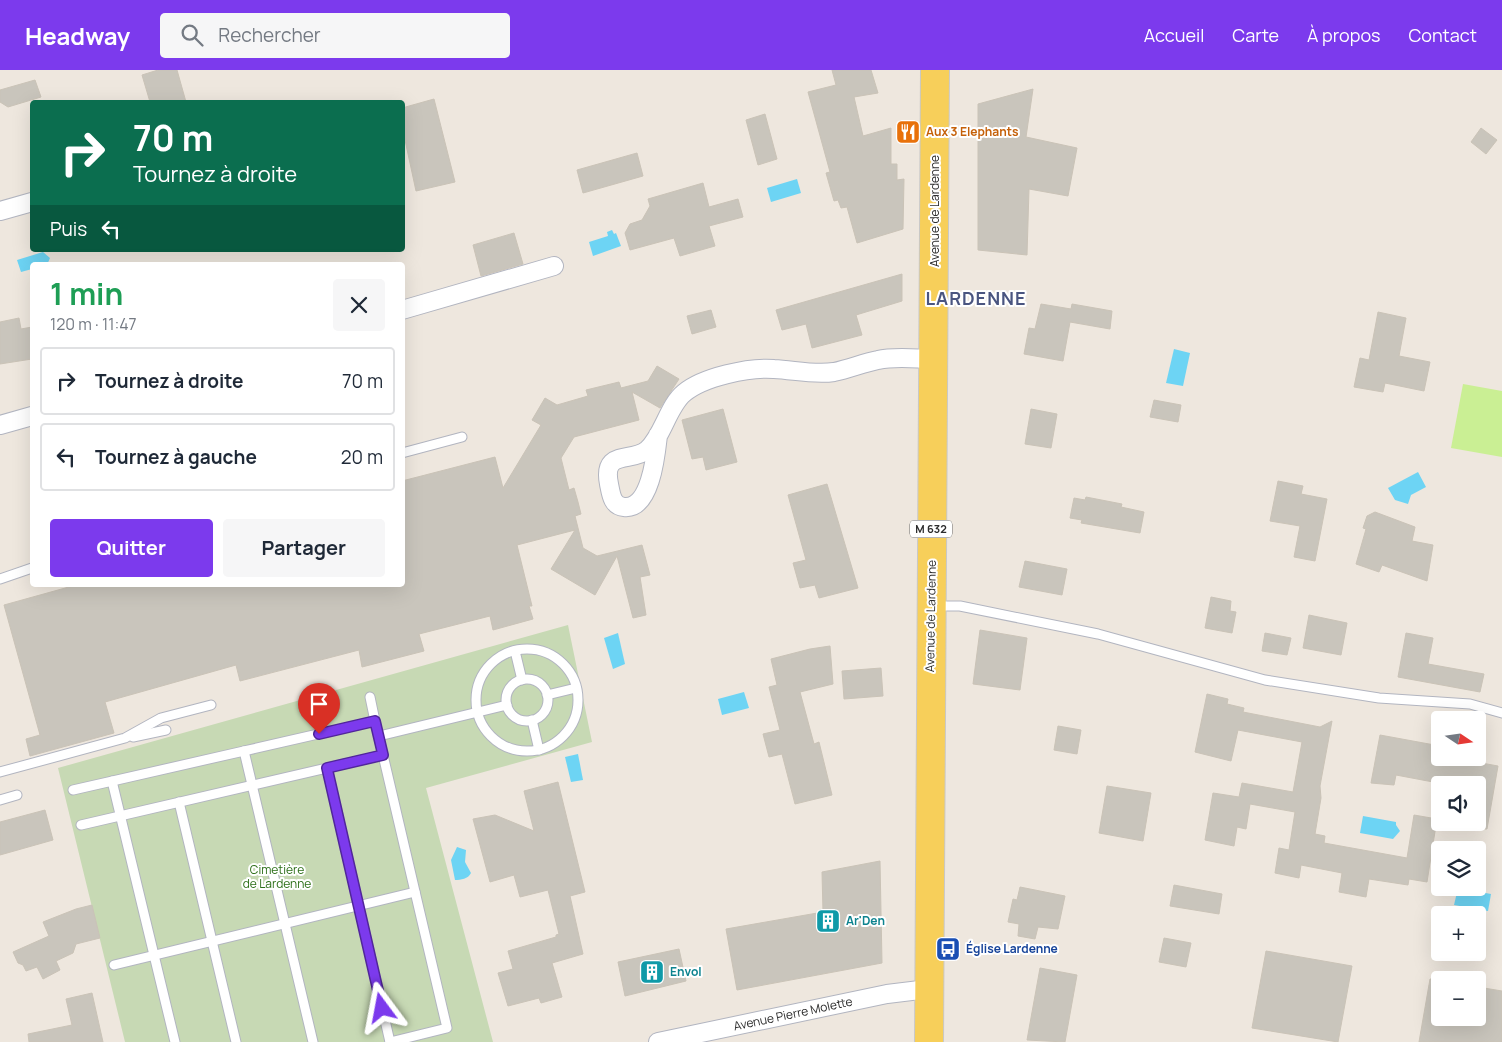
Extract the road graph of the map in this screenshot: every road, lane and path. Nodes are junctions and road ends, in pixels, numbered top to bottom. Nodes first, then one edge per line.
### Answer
1 (935, 70) edge
2 (30, 203) edge
3 (0, 211) edge
4 (554, 266) dead end
5 (405, 309) edge
6 (934, 359) junction
7 (30, 417) edge
8 (0, 425) edge
9 (658, 435) dead end
10 (462, 437) dead end
11 (405, 452) edge
12 (30, 569) edge
13 (0, 579) edge
14 (930, 605) junction
15 (515, 650) junction
16 (522, 680) junction
17 (576, 688) junction
18 (547, 695) junction
19 (370, 697) dead end
20 (211, 705) dead end
21 (507, 705) junction
22 (477, 712) junction
23 (1502, 713) edge
24 (532, 720) junction
25 (375, 721) junction
26 (166, 730) dead end
27 (379, 736) junction
28 (125, 738) junction
29 (539, 750) junction
30 (244, 751) junction
31 (383, 755) junction
32 (327, 768) junction
33 (0, 772) edge
34 (112, 781) junction
35 (252, 786) junction
36 (73, 790) dead end
37 (17, 795) dead end
38 (0, 800) edge
39 (179, 802) junction
40 (121, 816) junction
41 (81, 825) dead end
42 (415, 892) junction
43 (359, 905) junction
44 (285, 923) junction
45 (212, 941) junction
46 (154, 955) junction
47 (114, 964) dead end
48 (928, 989) junction
49 (175, 1042) edge
50 (236, 1042) edge
51 (313, 1042) edge
52 (390, 1042) edge
53 (658, 1042) edge
54 (929, 1042) edge

1 - 6 main road, Avenue de Lardenne / M 632
2 - 3 street
4 - 5 street
6 - 9 street
6 - 14 main road, Avenue de Lardenne / M 632
7 - 8 street
10 - 11 lane
12 - 13 lane
14 - 23 lane
14 - 48 main road, Avenue de Lardenne / M 632
15 - 16 lane
15 - 17 lane
15 - 22 lane
16 - 18 lane
16 - 21 lane
17 - 18 lane
17 - 29 lane
18 - 24 lane
19 - 25 lane
20 - 28 lane
21 - 22 lane
21 - 24 lane
22 - 27 lane
22 - 29 lane
24 - 29 lane
25 - 27 lane
25 - 30 lane
26 - 28 lane
27 - 31 lane
28 - 33 lane
30 - 34 lane
30 - 35 lane
31 - 32 lane
31 - 42 lane
32 - 35 lane
32 - 43 lane
34 - 36 lane
34 - 40 lane
35 - 39 lane
35 - 44 lane
37 - 38 lane
39 - 40 lane
39 - 45 lane
40 - 41 lane
40 - 46 lane
42 - 43 lane
42 - 52 lane
43 - 44 lane
43 - 52 lane
44 - 45 lane
44 - 51 lane
45 - 46 lane
45 - 50 lane
46 - 47 lane
46 - 49 lane
48 - 53 street, Avenue Pierre Molette
48 - 54 main road, Avenue de Lardenne / M 632

